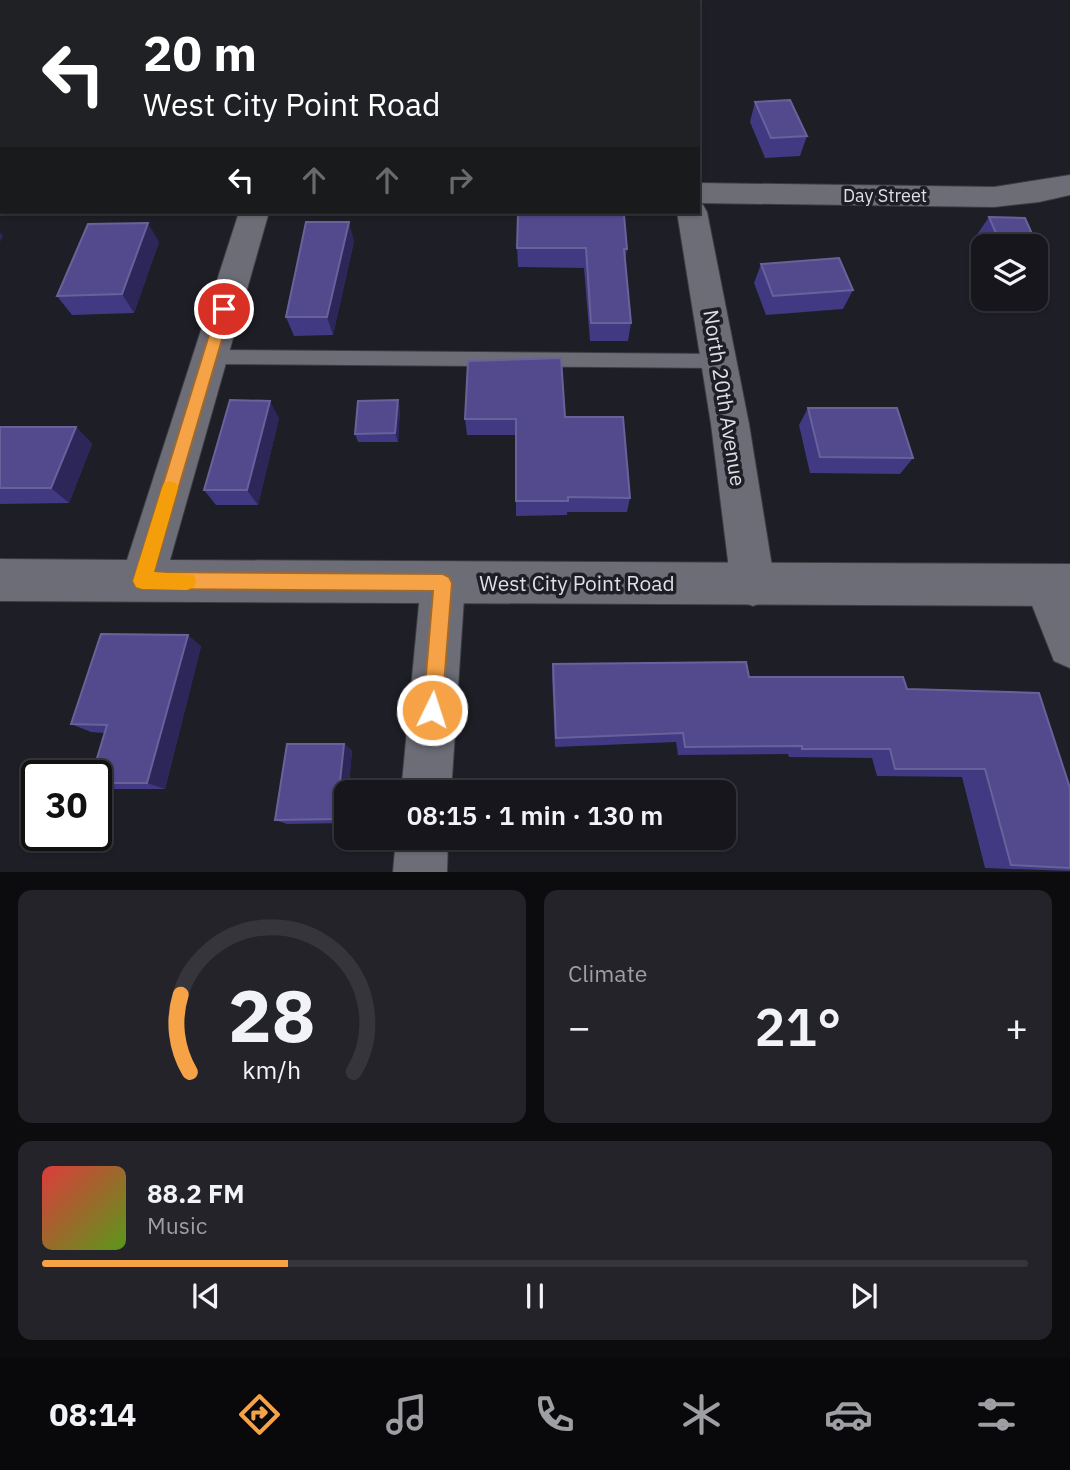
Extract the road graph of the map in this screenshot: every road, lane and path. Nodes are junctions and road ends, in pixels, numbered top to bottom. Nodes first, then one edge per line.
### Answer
1 (1070, 185) edge
2 (700, 192) edge
3 (253, 214) edge
4 (692, 214) edge
5 (209, 357) junction
6 (718, 361) junction
7 (0, 580) edge
8 (142, 581) junction
9 (443, 583) junction
10 (752, 585) junction
11 (1058, 585) edge
12 (1070, 645) edge
13 (427, 780) edge
14 (421, 850) edge
15 (420, 872) edge

1 - 2 street, Day Street
3 - 5 street
4 - 6 street, North 20th Avenue
5 - 6 lane
5 - 8 street
6 - 10 street, North 20th Avenue
7 - 8 street, West City Point Road
8 - 9 street, West City Point Road
9 - 10 street, West City Point Road
9 - 13 street
10 - 11 street, West City Point Road
11 - 12 street
14 - 15 street

